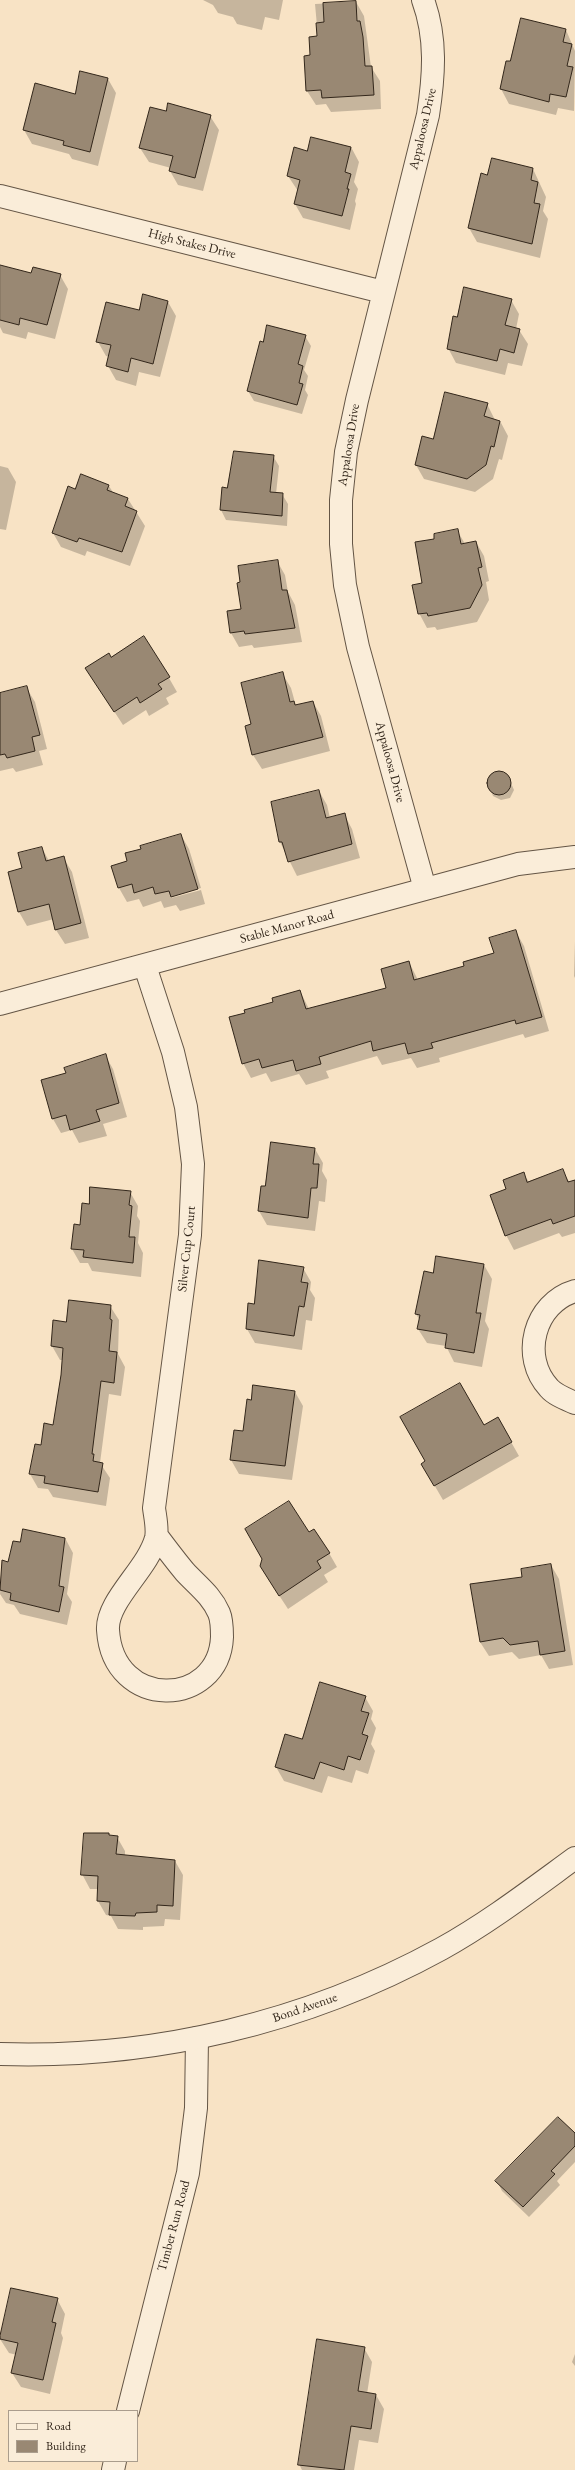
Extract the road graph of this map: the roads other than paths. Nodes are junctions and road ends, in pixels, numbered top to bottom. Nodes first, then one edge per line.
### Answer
1 (423, 0) edge
2 (0, 196) edge
3 (383, 292) junction
4 (575, 857) edge
5 (425, 889) junction
6 (145, 966) junction
7 (0, 1004) edge
8 (575, 1292) edge
9 (575, 1403) edge
10 (157, 1536) junction
11 (575, 1858) edge
12 (197, 2038) junction
13 (0, 2054) edge
14 (128, 2410) edge

1 - 3 street, Appaloosa Drive
2 - 3 street, High Stakes Drive
3 - 5 street, Appaloosa Drive
4 - 5 street, Stable Manor Road
5 - 6 street, Stable Manor Road
6 - 7 street, Stable Manor Road
6 - 10 street, Silver Cup Court
8 - 9 street
10 - 10 street, Silver Cup Court
11 - 12 street, Bond Avenue
12 - 13 street, Bond Avenue
12 - 14 street, Timber Run Road

